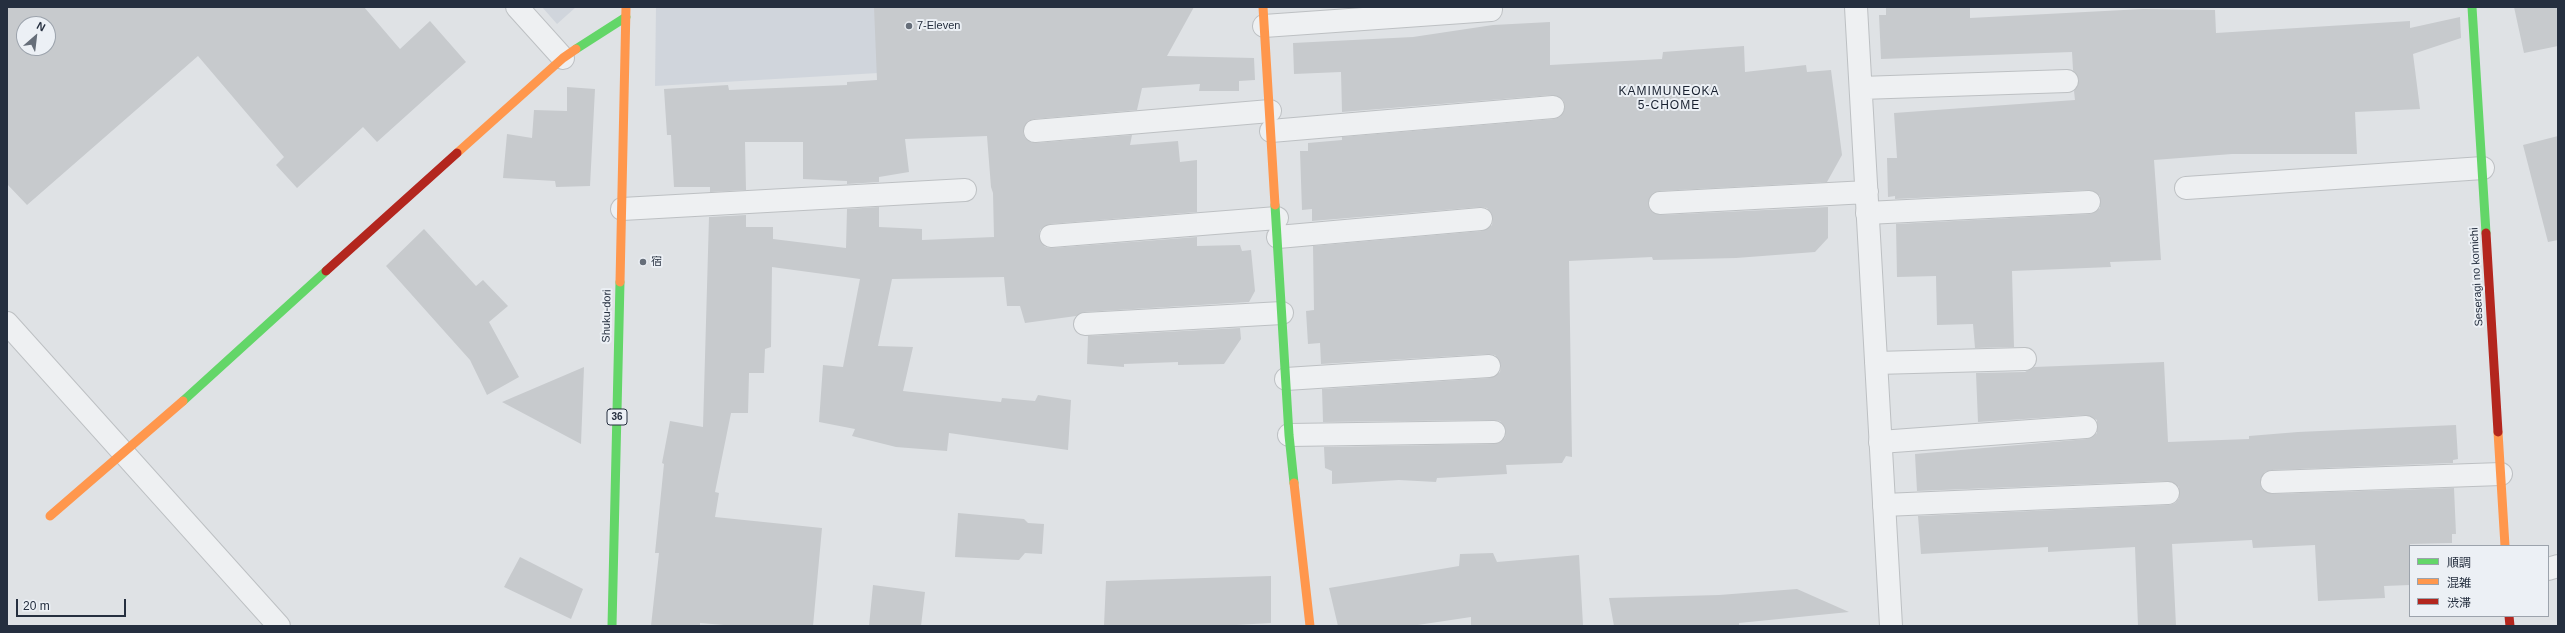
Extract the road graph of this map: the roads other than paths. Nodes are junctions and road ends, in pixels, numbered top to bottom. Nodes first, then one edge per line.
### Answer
1 (517, 7) edge
2 (2472, 7) edge
3 (1856, 9) edge
4 (1491, 10) dead end
5 (626, 12) edge
6 (1264, 17) edge
7 (563, 58) junction
8 (2067, 81) dead end
9 (1861, 88) junction
10 (1553, 107) dead end
11 (1271, 121) junction
12 (1035, 132) dead end
13 (2483, 168) junction
14 (2186, 188) dead end
15 (965, 190) dead end
16 (1867, 202) junction
17 (2089, 202) dead end
18 (1660, 203) dead end
19 (622, 209) junction
20 (1481, 220) dead end
21 (1277, 228) junction
22 (1051, 236) dead end
23 (1282, 313) junction
24 (7, 323) edge
25 (1085, 324) dead end
26 (2025, 358) dead end
27 (1876, 363) junction
28 (1488, 366) dead end
29 (1286, 379) junction
30 (2086, 427) dead end
31 (1494, 432) dead end
32 (1289, 435) junction
33 (1880, 442) junction
34 (122, 452) junction
35 (2501, 474) junction
36 (2272, 482) dead end
37 (2168, 493) dead end
38 (1884, 505) junction
39 (50, 516) dead end
40 (2505, 545) edge
41 (278, 626) edge
42 (612, 626) edge
43 (1310, 626) edge
44 (1890, 626) edge

1 - 7 street
2 - 13 street, Seseragi no komichi
3 - 9 street
4 - 6 street
5 - 7 street
5 - 19 street, Shuku-dori / 36
6 - 11 street
7 - 34 street
8 - 9 street
9 - 16 street
10 - 11 street
11 - 12 street
11 - 21 street
13 - 14 street
13 - 35 street, Seseragi no komichi
15 - 19 street
16 - 17 street
16 - 18 street
16 - 27 street
19 - 42 street, Shuku-dori / 36
20 - 21 street
21 - 22 street
21 - 23 street
23 - 25 street
23 - 29 street
24 - 34 street
26 - 27 street
27 - 33 street
28 - 29 street
29 - 32 street
30 - 33 street
31 - 32 street
32 - 43 street
33 - 38 street
34 - 39 street
34 - 41 street
35 - 36 street
35 - 40 street, Seseragi no komichi
37 - 38 street
38 - 44 street

